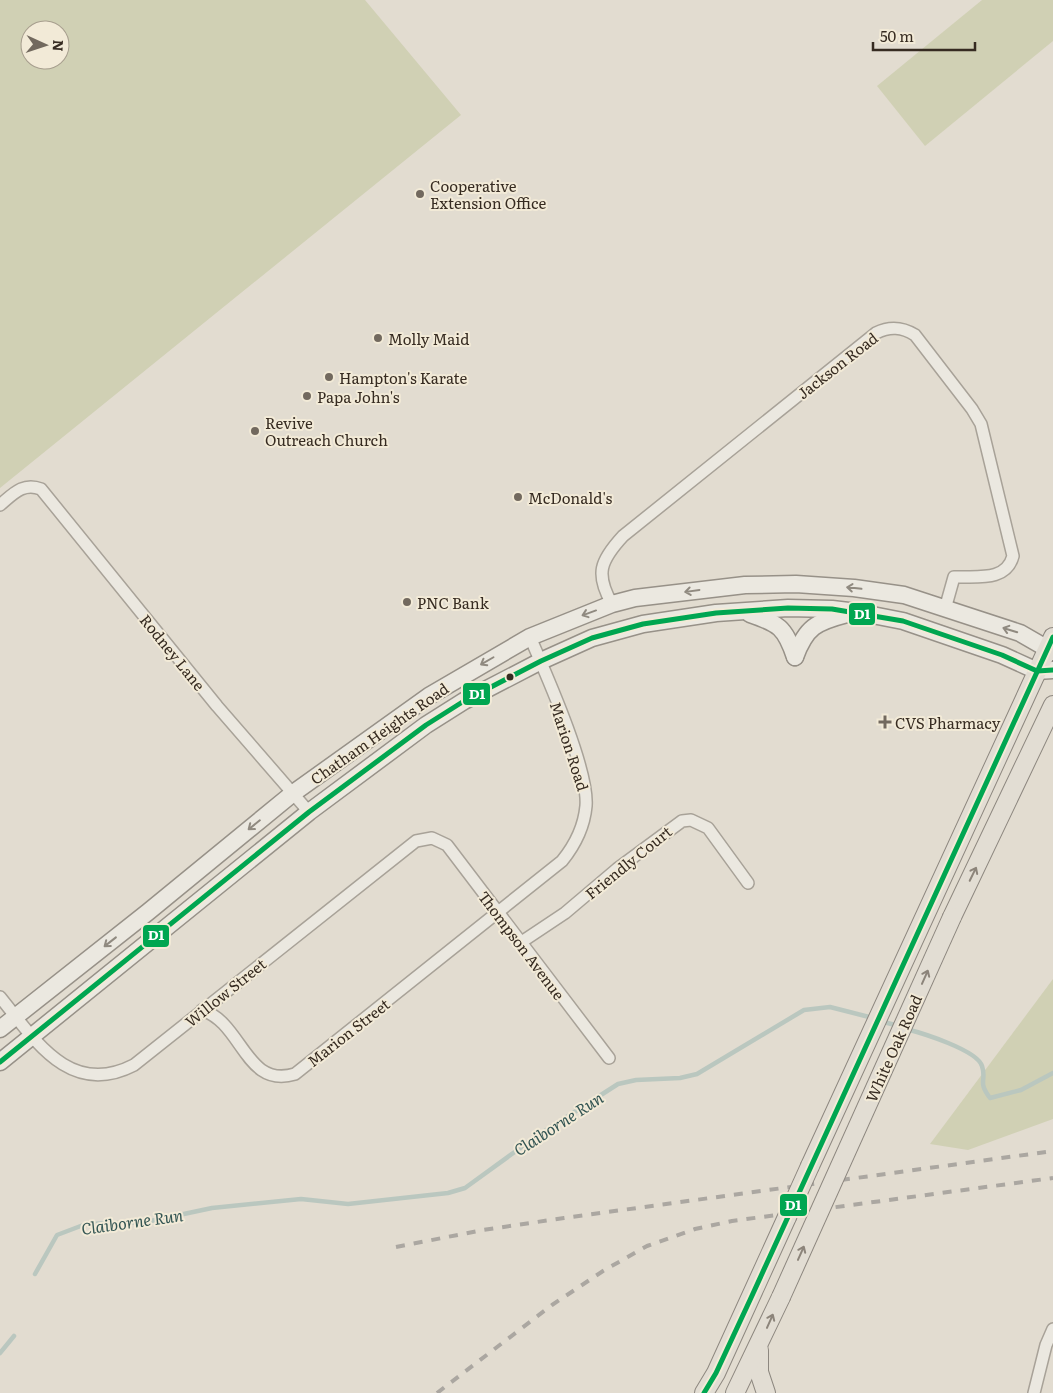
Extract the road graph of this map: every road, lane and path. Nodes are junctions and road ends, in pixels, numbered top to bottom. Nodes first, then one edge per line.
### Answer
1 (0, 505) edge
2 (612, 604) junction
3 (944, 609) junction
4 (740, 611) junction
5 (857, 612) junction
6 (530, 637) junction
7 (1051, 646) edge
8 (540, 661) junction
9 (1045, 671) edge
10 (1053, 705) edge
11 (292, 794) junction
12 (309, 812) junction
13 (432, 838) joint
14 (748, 883) dead end
15 (497, 913) junction
16 (520, 943) junction
17 (0, 997) edge
18 (202, 1010) junction
19 (16, 1016) junction
20 (0, 1029) edge
21 (33, 1036) junction
22 (608, 1058) dead end
23 (0, 1062) edge
24 (1053, 1329) edge
25 (760, 1345) junction
26 (704, 1393) edge
27 (736, 1393) edge
28 (766, 1393) edge
29 (1034, 1393) edge

1 - 11 street, Rodney Lane
3 -> 2 main road, Chatham Heights Road
2 - 3 street, Jackson Road
2 -> 6 main road, Chatham Heights Road
7 -> 3 main road, Chatham Heights Road
4 - 5 main road, Chatham Heights Road
4 - 5 main road
4 - 8 main road, Chatham Heights Road
5 - 9 main road, Chatham Heights Road
6 - 8 street, Marion Road
6 -> 11 main road, Chatham Heights Road
7 - 9 main road, White Oak Road
8 - 12 main road, Chatham Heights Road
8 - 15 street, Marion Road
9 - 26 main road, White Oak Road, bridge
25 -> 10 main road, White Oak Road, bridge
11 - 12 street, Rodney Lane
11 -> 19 main road, Chatham Heights Road
12 - 21 main road, Chatham Heights Road
13 - 15 street, Thompson Avenue
13 - 18 street, Willow Street
14 - 16 street, Friendly Court
15 - 16 street, Thompson Avenue
15 - 18 street, Marion Street
16 - 22 street, Thompson Avenue
17 - 19 street, Willow Street
18 - 21 street, Willow Street
19 - 20 main road, Chatham Heights Road
19 - 21 street, Willow Street
21 - 23 main road, Chatham Heights Road
24 - 29 street
25 - 27 main road, White Oak Road
25 - 28 main road

